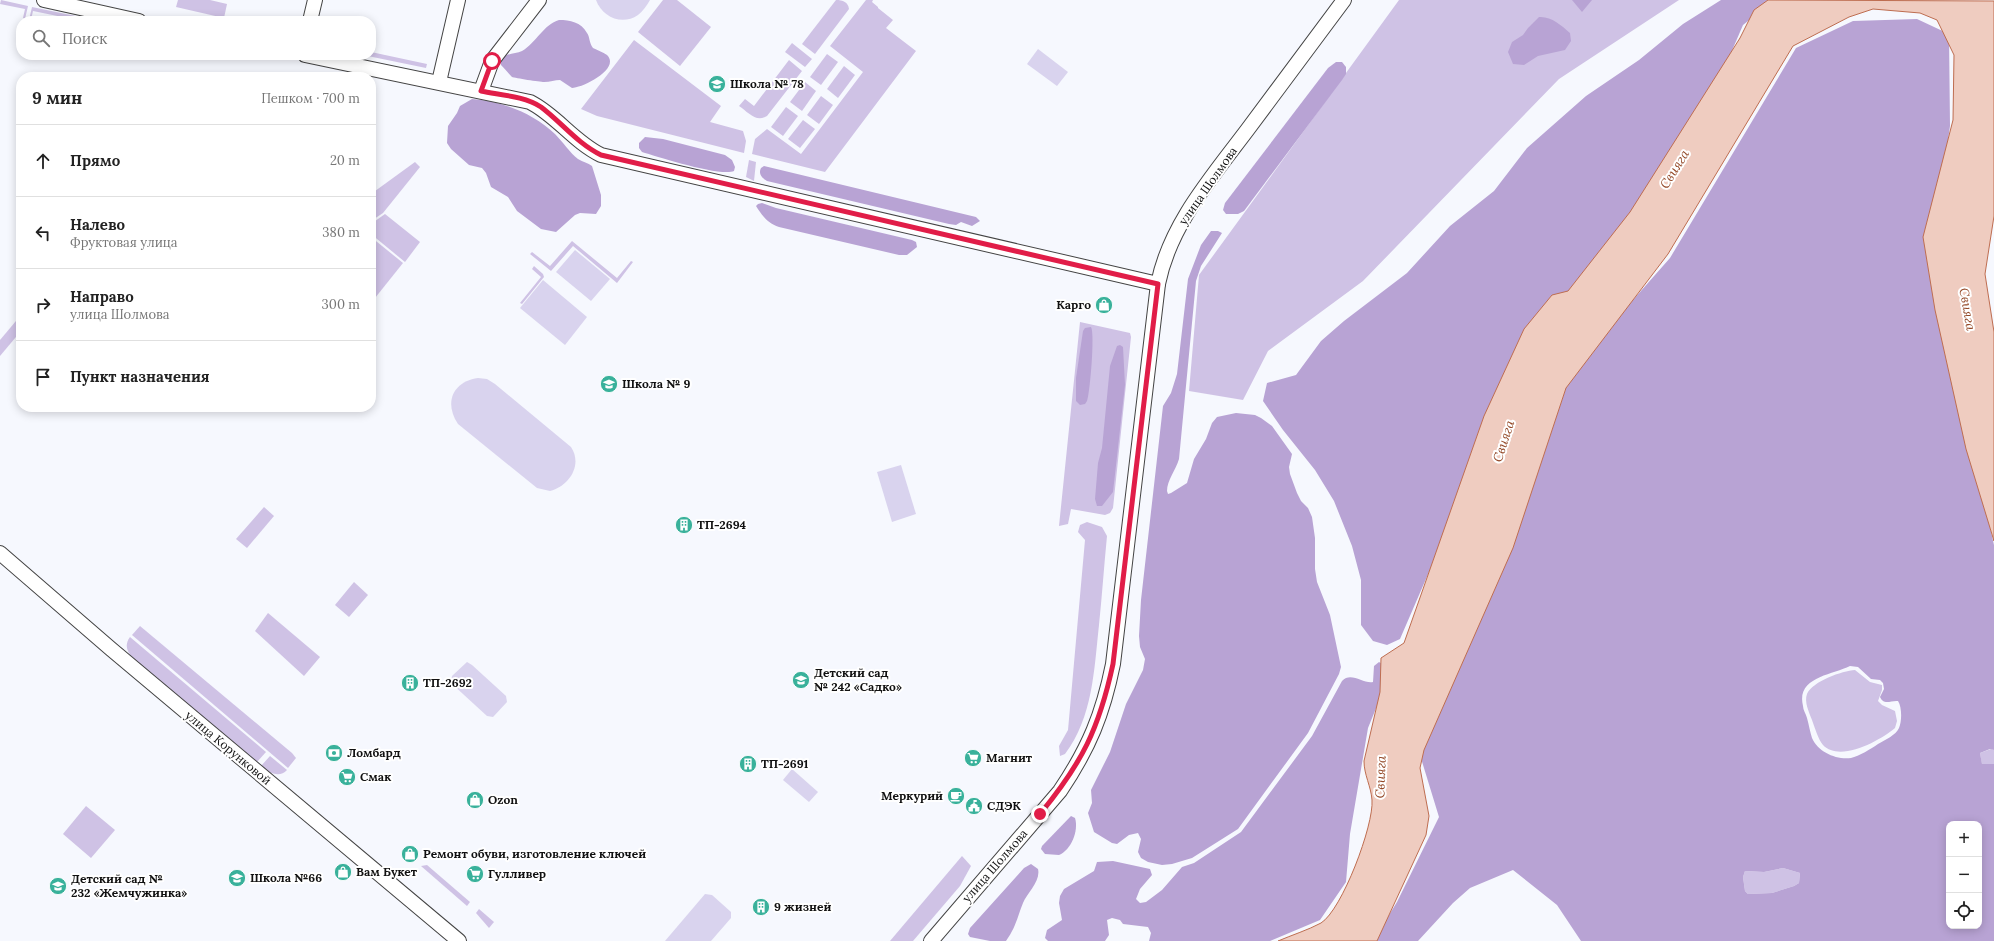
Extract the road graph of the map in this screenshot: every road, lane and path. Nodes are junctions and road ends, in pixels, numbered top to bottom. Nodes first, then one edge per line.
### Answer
1 (46, 0) edge
2 (315, 0) edge
3 (458, 0) edge
4 (539, 0) edge
5 (1344, 0) edge
6 (116, 16) edge
7 (311, 16) edge
8 (330, 60) edge
9 (439, 82) junction
10 (481, 91) junction
11 (1158, 284) junction
12 (0, 553) edge
13 (459, 941) edge
14 (931, 941) edge

1 - 6 street
2 - 7 street
3 - 9 street
4 - 10 street
5 - 11 street, улица Шолмова
8 - 9 street
9 - 10 street
10 - 11 street
11 - 14 street, улица Шолмова
12 - 13 street, улица Корунковой

